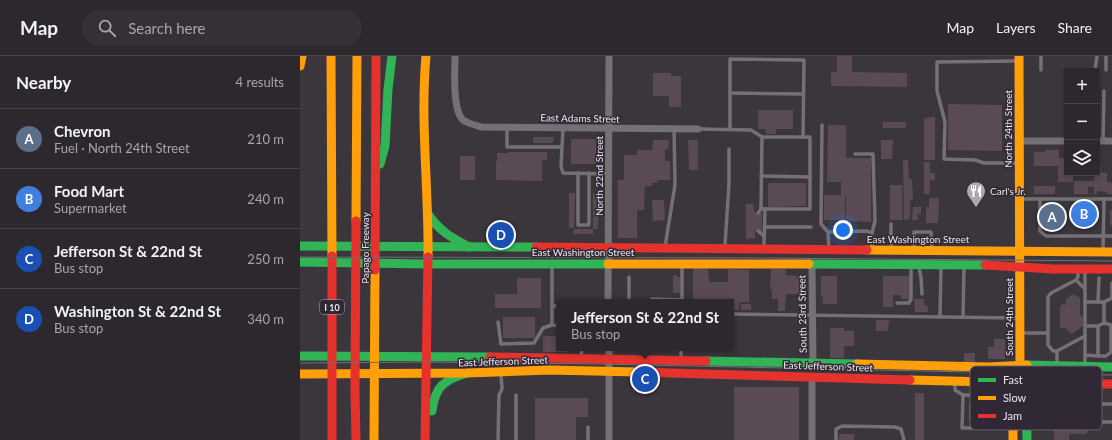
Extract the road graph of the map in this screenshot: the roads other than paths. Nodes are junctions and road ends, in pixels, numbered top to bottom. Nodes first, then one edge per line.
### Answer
1 (302, 56) edge
2 (331, 56) edge
3 (349, 56) edge
4 (356, 56) edge
5 (376, 56) edge
6 (392, 56) edge
7 (426, 56) edge
8 (455, 56) edge
9 (609, 56) edge
10 (807, 56) edge
11 (1041, 56) edge
12 (1093, 56) edge
13 (1097, 56) edge
14 (1106, 56) edge
15 (775, 58) edge
16 (1019, 59) edge
17 (804, 60) junction
18 (1096, 61) junction
19 (300, 66) edge
20 (1095, 68) edge
21 (1041, 70) dead end
22 (1106, 70) dead end
23 (1104, 91) dead end
24 (730, 93) junction
25 (804, 94) junction
26 (822, 125) dead end
27 (506, 127) junction
28 (563, 128) junction
29 (609, 128) junction
30 (674, 129) junction
31 (698, 129) joint
32 (730, 129) junction
33 (762, 137) junction
34 (803, 137) junction
35 (1019, 141) junction
36 (1064, 141) edge
37 (1100, 141) edge
38 (1112, 141) edge
39 (562, 147) junction
40 (729, 149) dead end
41 (854, 154) dead end
42 (1019, 163) junction
43 (578, 173) junction
44 (589, 174) junction
45 (609, 174) junction
46 (761, 176) junction
47 (810, 177) junction
48 (376, 178) junction
49 (1020, 199) junction
50 (1040, 199) junction
51 (1104, 199) junction
52 (1112, 199) edge
53 (763, 209) junction
54 (1040, 211) junction
55 (1046, 211) dead end
56 (1058, 211) dead end
57 (1063, 211) dead end
58 (758, 213) dead end
59 (428, 214) junction
60 (1040, 223) junction
61 (891, 224) dead end
62 (1046, 224) dead end
63 (1058, 224) dead end
64 (1063, 224) dead end
65 (765, 227) junction
66 (811, 227) dead end
67 (353, 228) junction
68 (758, 231) dead end
69 (828, 232) junction
70 (872, 233) junction
71 (764, 236) junction
72 (1103, 236) junction
73 (1112, 236) edge
74 (300, 246) edge
75 (428, 247) junction
76 (469, 247) junction
77 (609, 247) junction
78 (665, 248) junction
79 (724, 249) junction
80 (764, 249) junction
81 (829, 249) junction
82 (872, 250) junction
83 (891, 250) junction
84 (914, 250) junction
85 (932, 250) junction
86 (1020, 251) junction
87 (1108, 252) edge
88 (300, 262) edge
89 (552, 263) junction
90 (608, 263) junction
91 (428, 264) junction
92 (682, 264) junction
93 (794, 264) junction
94 (812, 265) junction
95 (915, 265) junction
96 (941, 265) junction
97 (964, 265) junction
98 (1020, 267) junction
99 (1082, 269) junction
100 (1112, 269) edge
101 (629, 277) dead end
102 (1098, 278) dead end
103 (1076, 280) junction
104 (1112, 283) edge
105 (1085, 289) junction
106 (922, 294) dead end
107 (608, 299) edge
108 (629, 299) edge
109 (682, 299) edge
110 (1085, 302) junction
111 (1098, 302) junction
112 (1104, 302) junction
113 (897, 303) dead end
114 (552, 306) junction
115 (556, 306) edge
116 (734, 314) edge
117 (813, 315) junction
118 (940, 317) junction
119 (963, 317) junction
120 (1020, 318) junction
121 (498, 322) dead end
122 (1104, 323) junction
123 (552, 324) junction
124 (556, 325) edge
125 (1085, 326) junction
126 (1098, 326) junction
127 (1020, 333) junction
128 (1047, 333) junction
129 (1085, 336) junction
130 (582, 351) edge
131 (609, 351) edge
132 (681, 351) edge
133 (1057, 351) junction
134 (1085, 355) junction
135 (300, 356) edge
136 (426, 356) junction
137 (1098, 356) junction
138 (581, 358) junction
139 (609, 359) junction
140 (681, 360) junction
141 (813, 363) junction
142 (845, 364) junction
143 (1020, 366) joint
144 (1057, 366) junction
145 (1085, 366) joint
146 (970, 367) edge
147 (1102, 367) edge
148 (1112, 367) edge
149 (501, 372) junction
150 (609, 372) junction
151 (426, 373) junction
152 (467, 373) junction
153 (300, 374) edge
154 (812, 377) junction
155 (923, 381) junction
156 (955, 382) junction
157 (970, 382) edge
158 (352, 390) junction
159 (962, 394) junction
160 (516, 395) dead end
161 (970, 395) edge
162 (588, 427) dead end
163 (970, 428) edge
164 (425, 436) edge
165 (332, 440) edge
166 (349, 440) edge
167 (356, 440) edge
168 (374, 440) edge
169 (498, 440) edge
170 (516, 440) edge
171 (588, 440) edge
172 (609, 440) edge
173 (812, 440) edge
174 (836, 440) edge
175 (904, 440) edge

1 - 19 main road
2 - 165 main road, I 10
3 - 67 main road
4 - 67 main road
5 - 48 main road, Papago Freeway
6 - 48 main road
7 - 59 main road
8 - 27 street, East Adams Street
9 - 29 street, North 22nd Street
10 - 17 lane
11 - 21 lane
12 - 18 lane
13 - 18 lane
14 - 22 lane
15 - 17 lane
15 - 24 lane
16 - 35 main road, North 24th Street
16 - 42 lane
17 - 25 lane
18 - 20 lane
23 - 37 lane
24 - 25 lane
24 - 32 lane
25 - 34 lane
26 - 69 lane
27 - 28 street, East Adams Street
27 - 39 lane
28 - 29 street, East Adams Street
28 - 39 lane
29 - 30 street, East Adams Street
29 - 45 street, North 22nd Street
30 - 31 street, East Adams Street
30 - 78 lane
31 - 32 lane
32 - 33 lane
33 - 34 lane
33 - 46 lane
34 - 47 lane
35 - 36 street
35 - 42 main road, North 24th Street
37 - 38 street
39 - 43 lane
40 - 79 lane
41 - 70 lane
42 - 49 main road, North 24th Street
43 - 44 lane
43 - 44 lane
44 - 45 lane
45 - 77 street, North 22nd Street
46 - 47 lane
46 - 53 lane
47 - 53 lane
48 - 168 main road, Papago Freeway
49 - 50 lane
49 - 86 main road, North 24th Street
50 - 51 lane
50 - 54 lane
51 - 52 lane
51 - 72 lane
53 - 58 lane
53 - 65 lane
54 - 55 lane
54 - 60 lane
56 - 57 lane
59 - 75 main road
59 - 76 main road
60 - 62 lane
60 - 72 lane
61 - 83 lane
63 - 64 lane
65 - 66 lane
65 - 71 lane
67 - 158 main road
68 - 71 lane
69 - 70 lane
69 - 81 lane
70 - 82 lane
71 - 80 lane
72 - 73 lane
72 - 87 lane
74 - 75 main road, East Washington Street
75 - 76 main road, East Washington Street
75 - 91 main road
76 - 77 main road, East Washington Street
77 - 78 main road, East Washington Street
77 - 90 street, North 22nd Street
78 - 79 main road, East Washington Street
79 - 80 main road, East Washington Street
79 - 93 main road, East Washington Street
80 - 81 main road, East Washington Street
81 - 82 main road, East Washington Street
82 - 83 main road, East Washington Street
83 - 84 main road, East Washington Street
84 - 85 main road, East Washington Street
84 - 85 lane
85 - 86 main road, East Washington Street
86 - 87 main road, East Washington Street
86 - 98 main road, South 24th Street
88 - 91 main road, East Washington Street
89 - 90 main road, East Washington Street
89 - 91 main road, East Washington Street
89 - 114 lane
90 - 92 main road, East Washington Street
90 - 107 street, North 22nd Street
91 - 136 main road
92 - 93 main road, East Washington Street
92 - 109 lane
93 - 94 main road, East Washington Street
94 - 95 main road, East Washington Street
94 - 117 street, South 23rd Street
95 - 96 main road, East Washington Street
95 - 106 lane
95 - 113 lane
96 - 97 main road, East Washington Street
96 - 118 lane
97 - 98 main road, East Washington Street
97 - 119 lane
98 - 99 main road, East Washington Street
98 - 120 main road, South 24th Street
99 - 100 main road, East Washington Street
99 - 103 lane
99 - 105 lane
101 - 108 lane
102 - 111 lane
103 - 105 lane
103 - 128 lane
104 - 112 lane
105 - 110 lane
110 - 111 lane
110 - 125 lane
111 - 112 lane
112 - 122 lane
114 - 115 lane
114 - 123 lane
116 - 117 lane
117 - 118 lane
117 - 141 street, South 23rd Street
118 - 119 lane
119 - 120 lane
120 - 127 main road, South 24th Street
121 - 123 lane
122 - 126 lane
122 - 137 lane
123 - 124 lane
125 - 126 lane
125 - 129 lane
126 - 137 lane
127 - 128 lane
127 - 143 main road, South 24th Street
128 - 133 lane
129 - 133 lane
129 - 134 lane
130 - 138 lane
131 - 139 street
132 - 140 lane
133 - 144 lane
134 - 137 lane
134 - 145 lane
135 - 136 main road, East Jefferson Street
136 - 138 main road, East Jefferson Street
136 - 151 main road
138 - 139 main road, East Jefferson Street
139 - 140 main road, East Jefferson Street
139 - 150 street
140 - 141 main road, East Jefferson Street
141 - 142 main road, East Jefferson Street
142 - 146 main road, East Jefferson Street
142 - 155 main road, East Jefferson Street
143 - 144 main road, East Jefferson Street
144 - 145 main road, East Jefferson Street
147 - 148 main road, East Jefferson Street
149 - 150 main road, East Jefferson Street
149 - 152 main road, East Jefferson Street
149 - 169 lane
150 - 154 main road, East Jefferson Street
150 - 172 street
151 - 152 main road, East Jefferson Street
151 - 153 main road, East Jefferson Street
151 - 164 main road
152 - 164 main road
154 - 155 main road, East Jefferson Street
154 - 173 street
155 - 156 main road, East Jefferson Street
156 - 157 main road, East Jefferson Street
156 - 159 lane
158 - 166 main road
158 - 167 main road
159 - 161 lane
159 - 163 lane
160 - 170 lane
162 - 171 lane
174 - 175 lane

